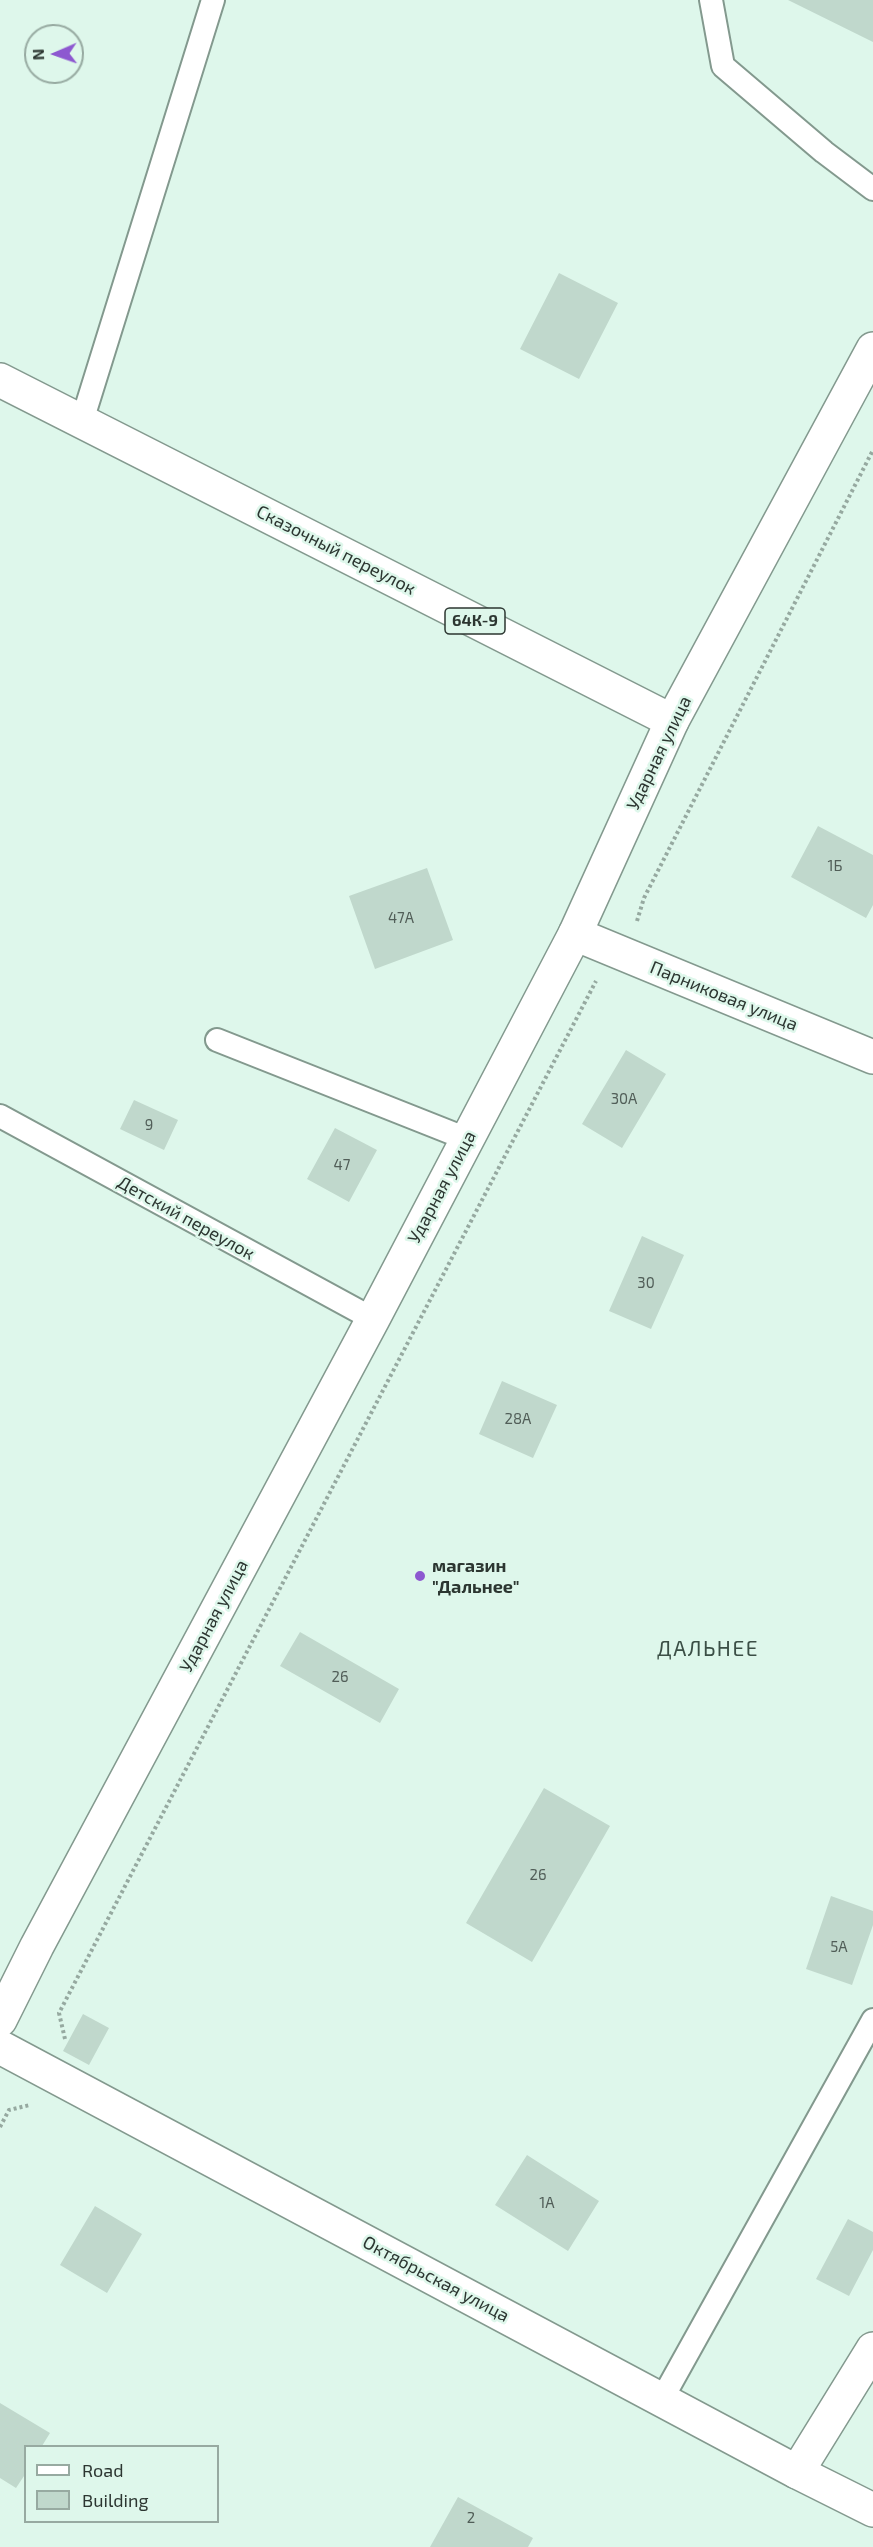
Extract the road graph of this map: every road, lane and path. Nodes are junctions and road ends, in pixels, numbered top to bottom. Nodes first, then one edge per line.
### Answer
1 (213, 0) edge
2 (711, 0) edge
3 (873, 189) edge
4 (870, 362) edge
5 (0, 380) edge
6 (82, 421) junction
7 (873, 450) edge
8 (672, 722) junction
9 (575, 934) junction
10 (626, 955) junction
11 (217, 1040) dead end
12 (873, 1057) edge
13 (0, 1116) edge
14 (467, 1139) junction
15 (373, 1319) junction
16 (0, 2020) edge
17 (873, 2020) edge
18 (0, 2047) edge
19 (58, 2077) junction
20 (0, 2127) edge
21 (873, 2349) edge
22 (662, 2400) junction
23 (797, 2472) junction
24 (873, 2510) edge

1 - 6 lane
2 - 3 lane
4 - 8 street, Ударная улица
5 - 6 street, Сказочный переулок / 64К-9
6 - 8 street, Сказочный переулок / 64К-9
7 - 10 path
8 - 9 street, Ударная улица
9 - 10 street, Парниковая улица
9 - 14 street, Ударная улица
10 - 12 street, Парниковая улица
10 - 19 path
11 - 14 lane
13 - 15 lane, Детский переулок
14 - 15 street, Ударная улица
15 - 16 street, Ударная улица
17 - 22 lane
18 - 19 street, Октябрьская улица
19 - 20 path
19 - 22 street, Октябрьская улица
21 - 23 street
22 - 23 street, Октябрьская улица
23 - 24 street, Октябрьская улица

